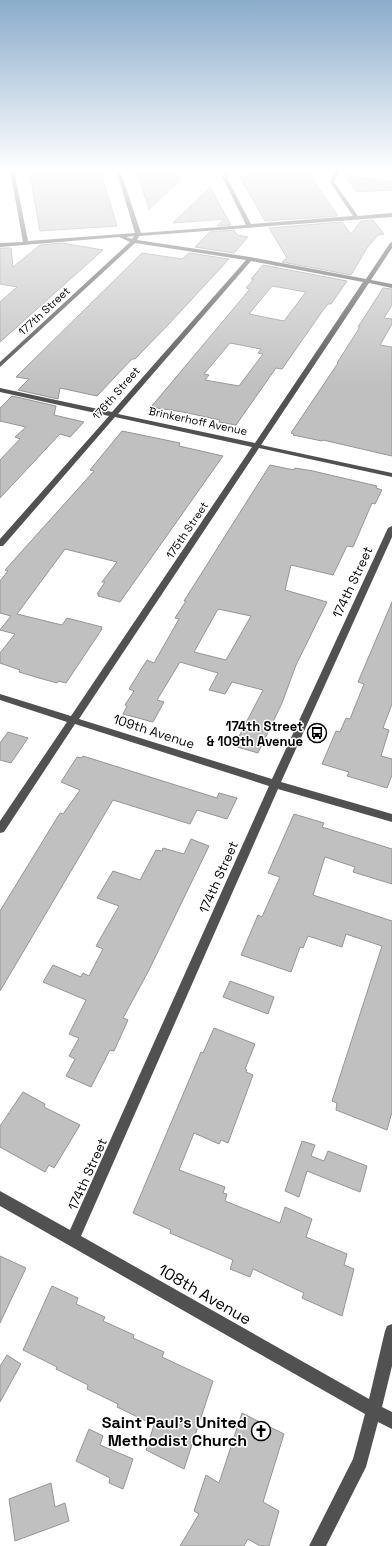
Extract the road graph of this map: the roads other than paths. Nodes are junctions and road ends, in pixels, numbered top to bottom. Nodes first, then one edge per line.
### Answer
1 (37, 242) edge
2 (133, 242) edge
3 (141, 242) edge
4 (26, 243) joint
5 (392, 244) edge
6 (0, 245) edge
7 (250, 259) junction
8 (366, 281) junction
9 (392, 286) edge
10 (0, 365) edge
11 (0, 390) edge
12 (113, 414) junction
13 (257, 445) junction
14 (392, 475) edge
15 (392, 528) edge
16 (0, 544) edge
17 (0, 697) edge
18 (73, 719) junction
19 (275, 784) junction
20 (392, 818) edge
21 (0, 829) edge
22 (0, 1198) edge
23 (73, 1239) junction
24 (392, 1331) edge
25 (374, 1411) junction
26 (392, 1421) edge
27 (318, 1546) edge

1 - 4 street
2 - 10 street, 177th Street
3 - 7 street
4 - 6 street
5 - 8 street, 175th Street
7 - 8 street
7 - 12 street, 176th Street
8 - 9 street
8 - 13 street, 175th Street
11 - 12 street, Brinkerhoff Avenue
12 - 13 street, Brinkerhoff Avenue
12 - 16 street, 176th Street
13 - 14 street, Brinkerhoff Avenue
13 - 18 street, 175th Street
15 - 19 street, 174th Street
17 - 18 street, 109th Avenue
18 - 19 street, 109th Avenue
18 - 21 street, 175th Street
19 - 20 street, 109th Avenue
19 - 23 street, 174th Street
22 - 23 street, 108th Avenue
23 - 25 street, 108th Avenue
24 - 25 street
25 - 26 street, 108th Avenue
25 - 27 street

